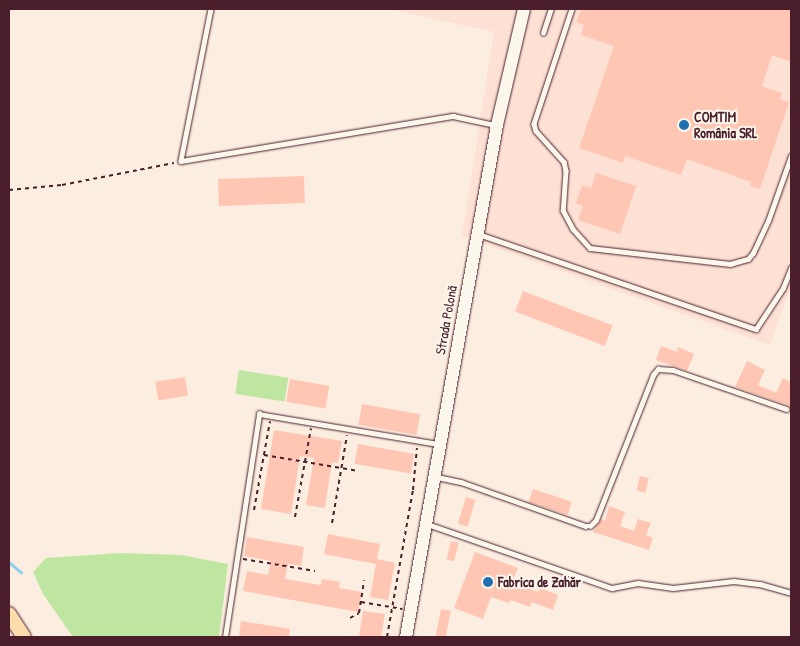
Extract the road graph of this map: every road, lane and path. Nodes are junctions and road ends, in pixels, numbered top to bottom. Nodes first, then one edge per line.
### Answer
1 (211, 9) edge
2 (524, 9) edge
3 (551, 9) edge
4 (572, 9) edge
5 (543, 33) dead end
6 (497, 125) junction
7 (791, 156) edge
8 (181, 161) junction
9 (9, 190) edge
10 (477, 234) junction
11 (791, 268) edge
12 (786, 410) dead end
13 (270, 416) junction
14 (312, 423) junction
15 (348, 430) junction
16 (418, 440) junction
17 (439, 444) junction
18 (264, 455) junction
19 (305, 462) junction
20 (341, 468) junction
21 (359, 471) dead end
22 (434, 476) junction
23 (254, 510) dead end
24 (295, 517) dead end
25 (332, 523) dead end
26 (426, 524) junction
27 (237, 558) junction
28 (314, 570) dead end
29 (364, 580) dead end
30 (791, 593) edge
31 (361, 602) junction
32 (392, 607) junction
33 (405, 609) dead end
34 (9, 614) edge
35 (350, 618) dead end
36 (24, 637) edge
37 (225, 637) edge
38 (387, 637) edge
39 (406, 637) edge

1 - 8 lane
2 - 6 main road, Strada Polonă
3 - 5 lane
4 - 7 lane
6 - 8 lane
6 - 10 main road, Strada Polonă
8 - 9 path
10 - 11 lane
10 - 17 main road, Strada Polonă
12 - 22 lane
13 - 14 lane
13 - 18 path
13 - 27 lane
14 - 15 lane
14 - 19 path
15 - 16 lane
15 - 20 path
16 - 17 lane
16 - 32 path
17 - 22 main road, Strada Polonă
18 - 19 path
18 - 23 path
19 - 20 path
19 - 24 path
20 - 21 path
20 - 25 path
22 - 26 main road, Strada Polonă
26 - 30 lane
26 - 39 main road, Strada Polonă
27 - 28 path
27 - 37 lane
29 - 31 path
31 - 32 path
31 - 35 path
32 - 33 path
32 - 38 path
34 - 36 main road

